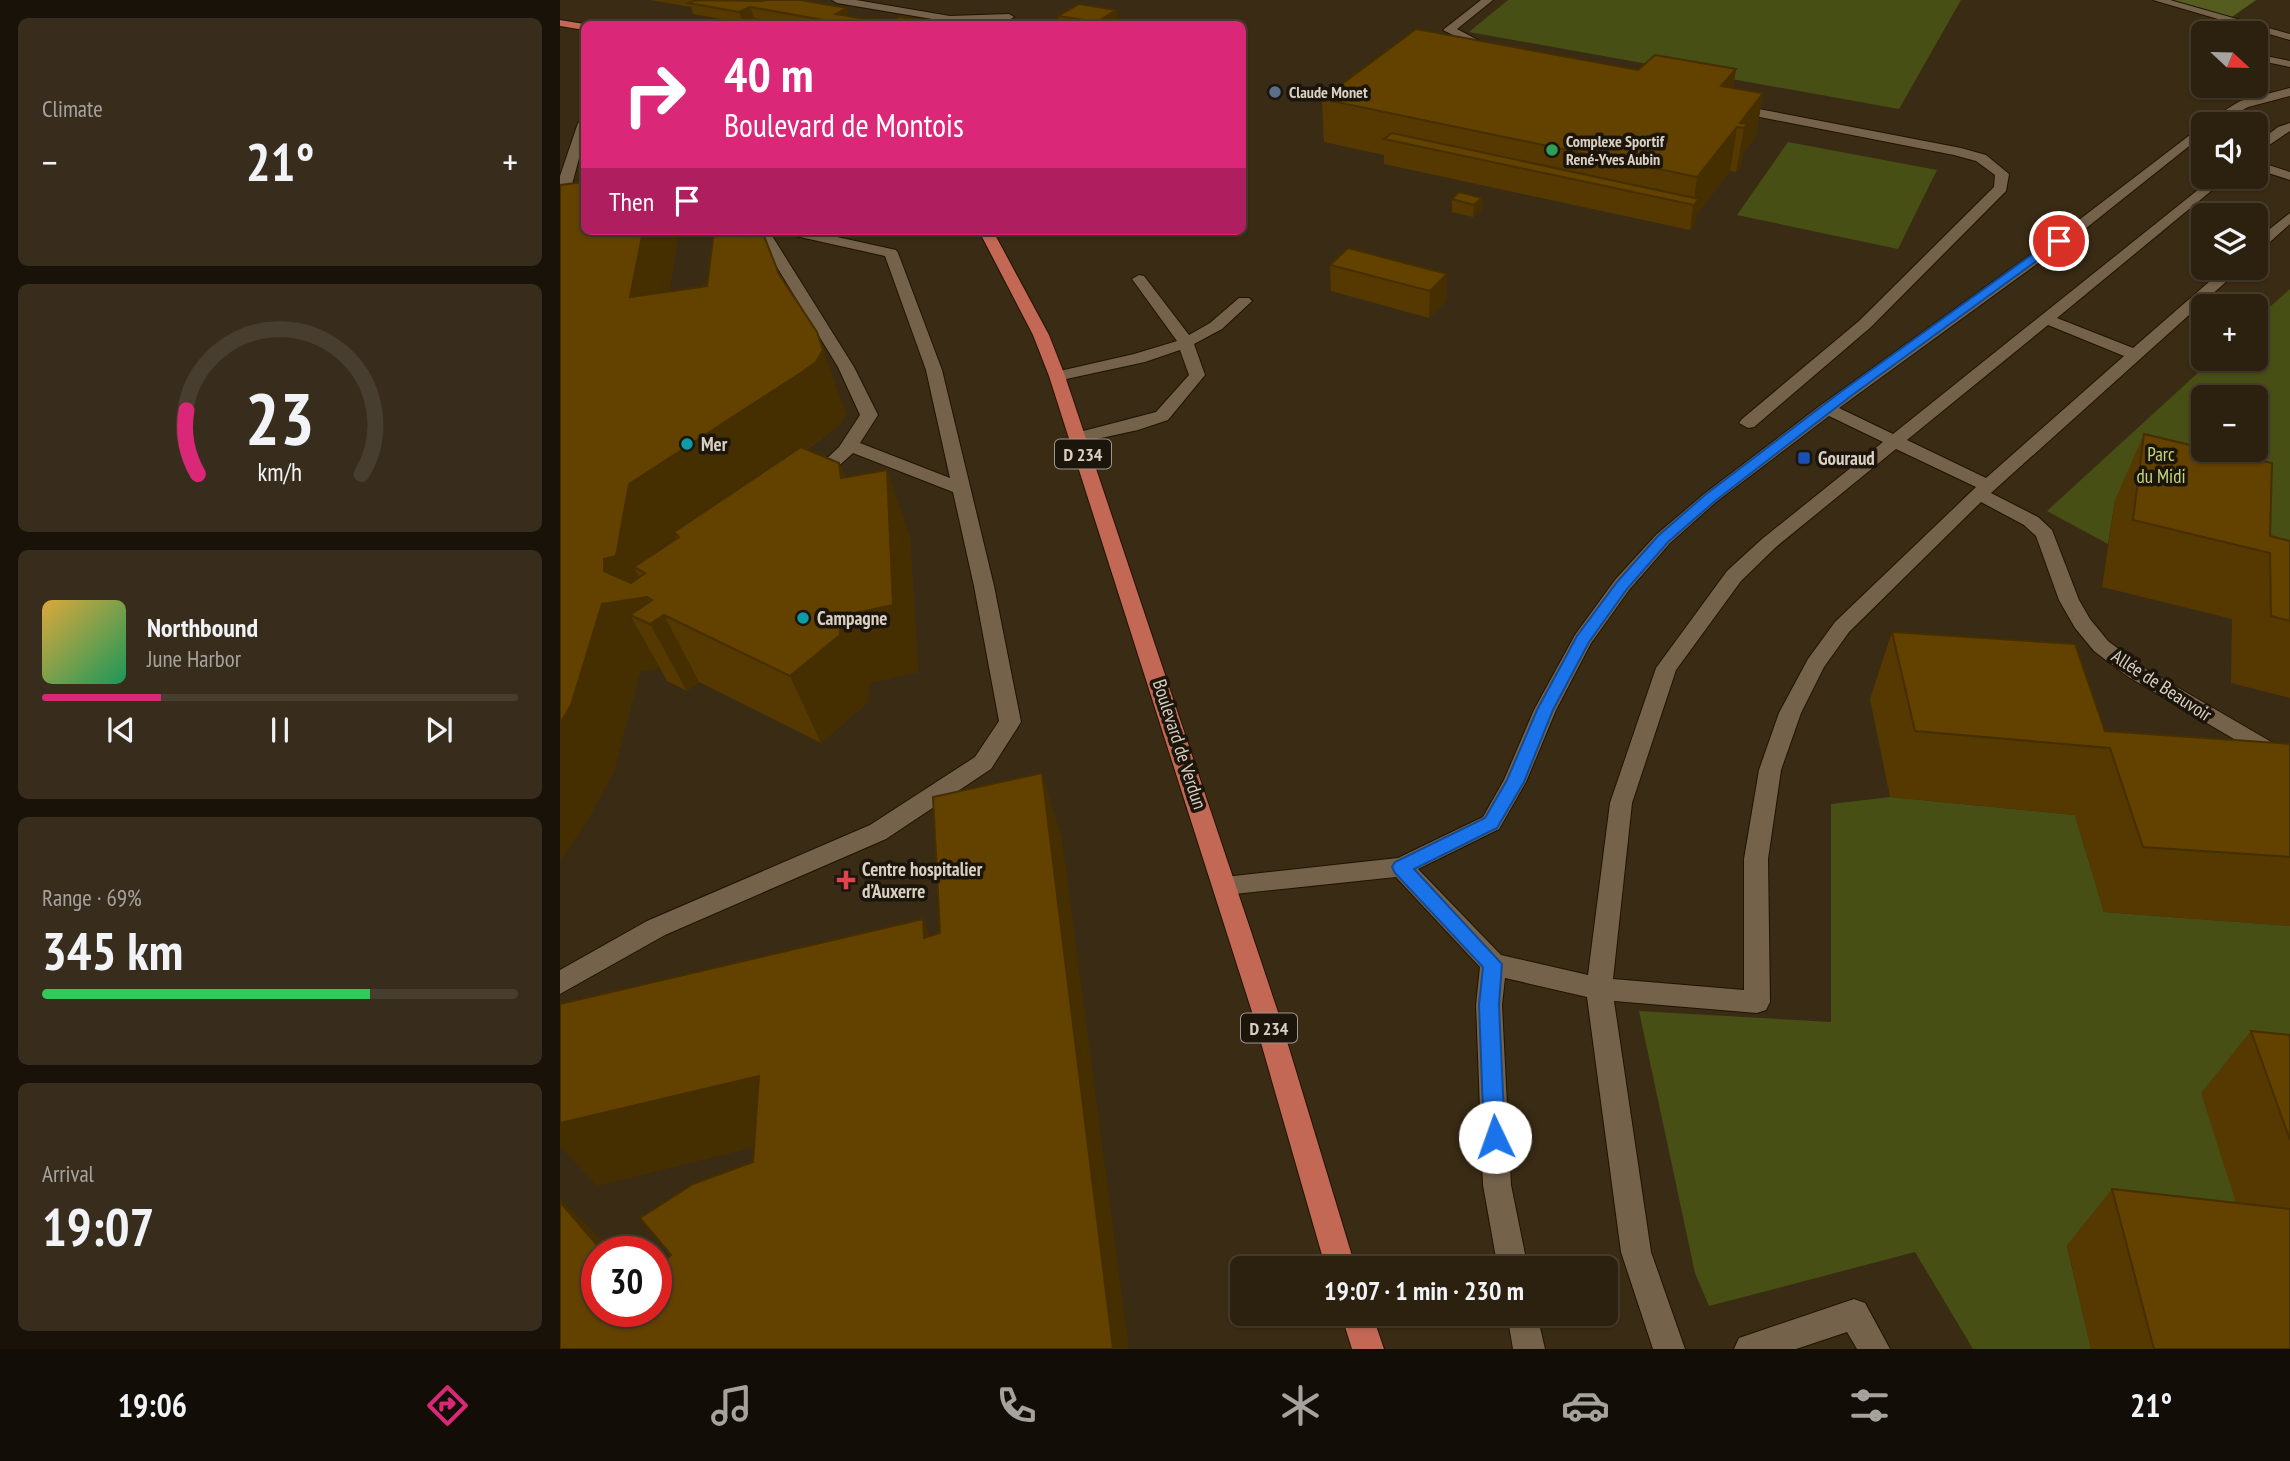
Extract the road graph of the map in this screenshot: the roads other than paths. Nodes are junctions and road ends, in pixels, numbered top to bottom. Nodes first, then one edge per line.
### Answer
1 (837, 0) edge
2 (1488, 0) edge
3 (2158, 0) edge
4 (1009, 17) dead end
5 (560, 23) edge
6 (581, 26) edge
7 (2290, 37) edge
8 (1503, 58) edge
9 (2268, 59) edge
10 (2290, 64) edge
11 (2290, 92) edge
12 (1725, 107) edge
13 (2230, 112) edge
14 (2290, 127) edge
15 (581, 132) edge
16 (2191, 138) edge
17 (2268, 141) edge
18 (2184, 143) junction
19 (2191, 145) edge
20 (2268, 169) edge
21 (2290, 176) edge
22 (2207, 189) edge
23 (560, 203) edge
24 (2290, 217) edge
25 (765, 235) edge
26 (809, 235) edge
27 (988, 235) edge
28 (2268, 236) edge
29 (1139, 279) dead end
30 (2220, 280) edge
31 (1244, 301) dead end
32 (2044, 318) junction
33 (1185, 341) junction
34 (836, 349) junction
35 (817, 355) edge
36 (2136, 355) junction
37 (1057, 376) junction
38 (1827, 409) junction
39 (1748, 423) dead end
40 (1078, 439) junction
41 (1893, 441) junction
42 (851, 446) junction
43 (961, 489) junction
44 (1984, 490) junction
45 (796, 491) edge
46 (2290, 764) edge
47 (1401, 867) junction
48 (1225, 885) junction
49 (1493, 964) junction
50 (560, 983) edge
51 (1599, 989) junction
52 (1338, 1256) edge
53 (1511, 1256) edge
54 (1360, 1326) edge
55 (1525, 1326) edge
56 (1368, 1349) edge
57 (1530, 1349) edge
58 (1669, 1349) edge
59 (1749, 1349) edge
60 (1874, 1349) edge

1 - 4 street
2 - 8 street
3 - 7 street
5 - 6 main road
9 - 10 street
11 - 13 street
12 - 39 street
14 - 17 street
15 - 23 street
16 - 18 street
18 - 19 street
18 - 38 street
20 - 21 street
22 - 32 street
24 - 28 street
25 - 34 street
26 - 43 street
27 - 37 main road, Boulevard de Verdun / D 234
29 - 33 street
30 - 36 street
31 - 33 street
32 - 36 street
32 - 41 street
33 - 37 street
33 - 40 street
34 - 35 street
34 - 42 street
36 - 44 street
37 - 40 main road, Boulevard de Verdun / D 234
38 - 41 street, Allée de Beauvoir
38 - 47 street
40 - 48 main road, Boulevard de Verdun / D 234
41 - 44 street, Allée de Beauvoir
41 - 51 street
42 - 43 street
42 - 45 street
43 - 50 street
44 - 46 street, Allée de Beauvoir
44 - 51 street
47 - 48 street
47 - 49 street
48 - 52 main road, Boulevard de Verdun / D 234
49 - 51 street
49 - 53 street
51 - 58 street
54 - 56 main road
55 - 57 street
59 - 60 street

